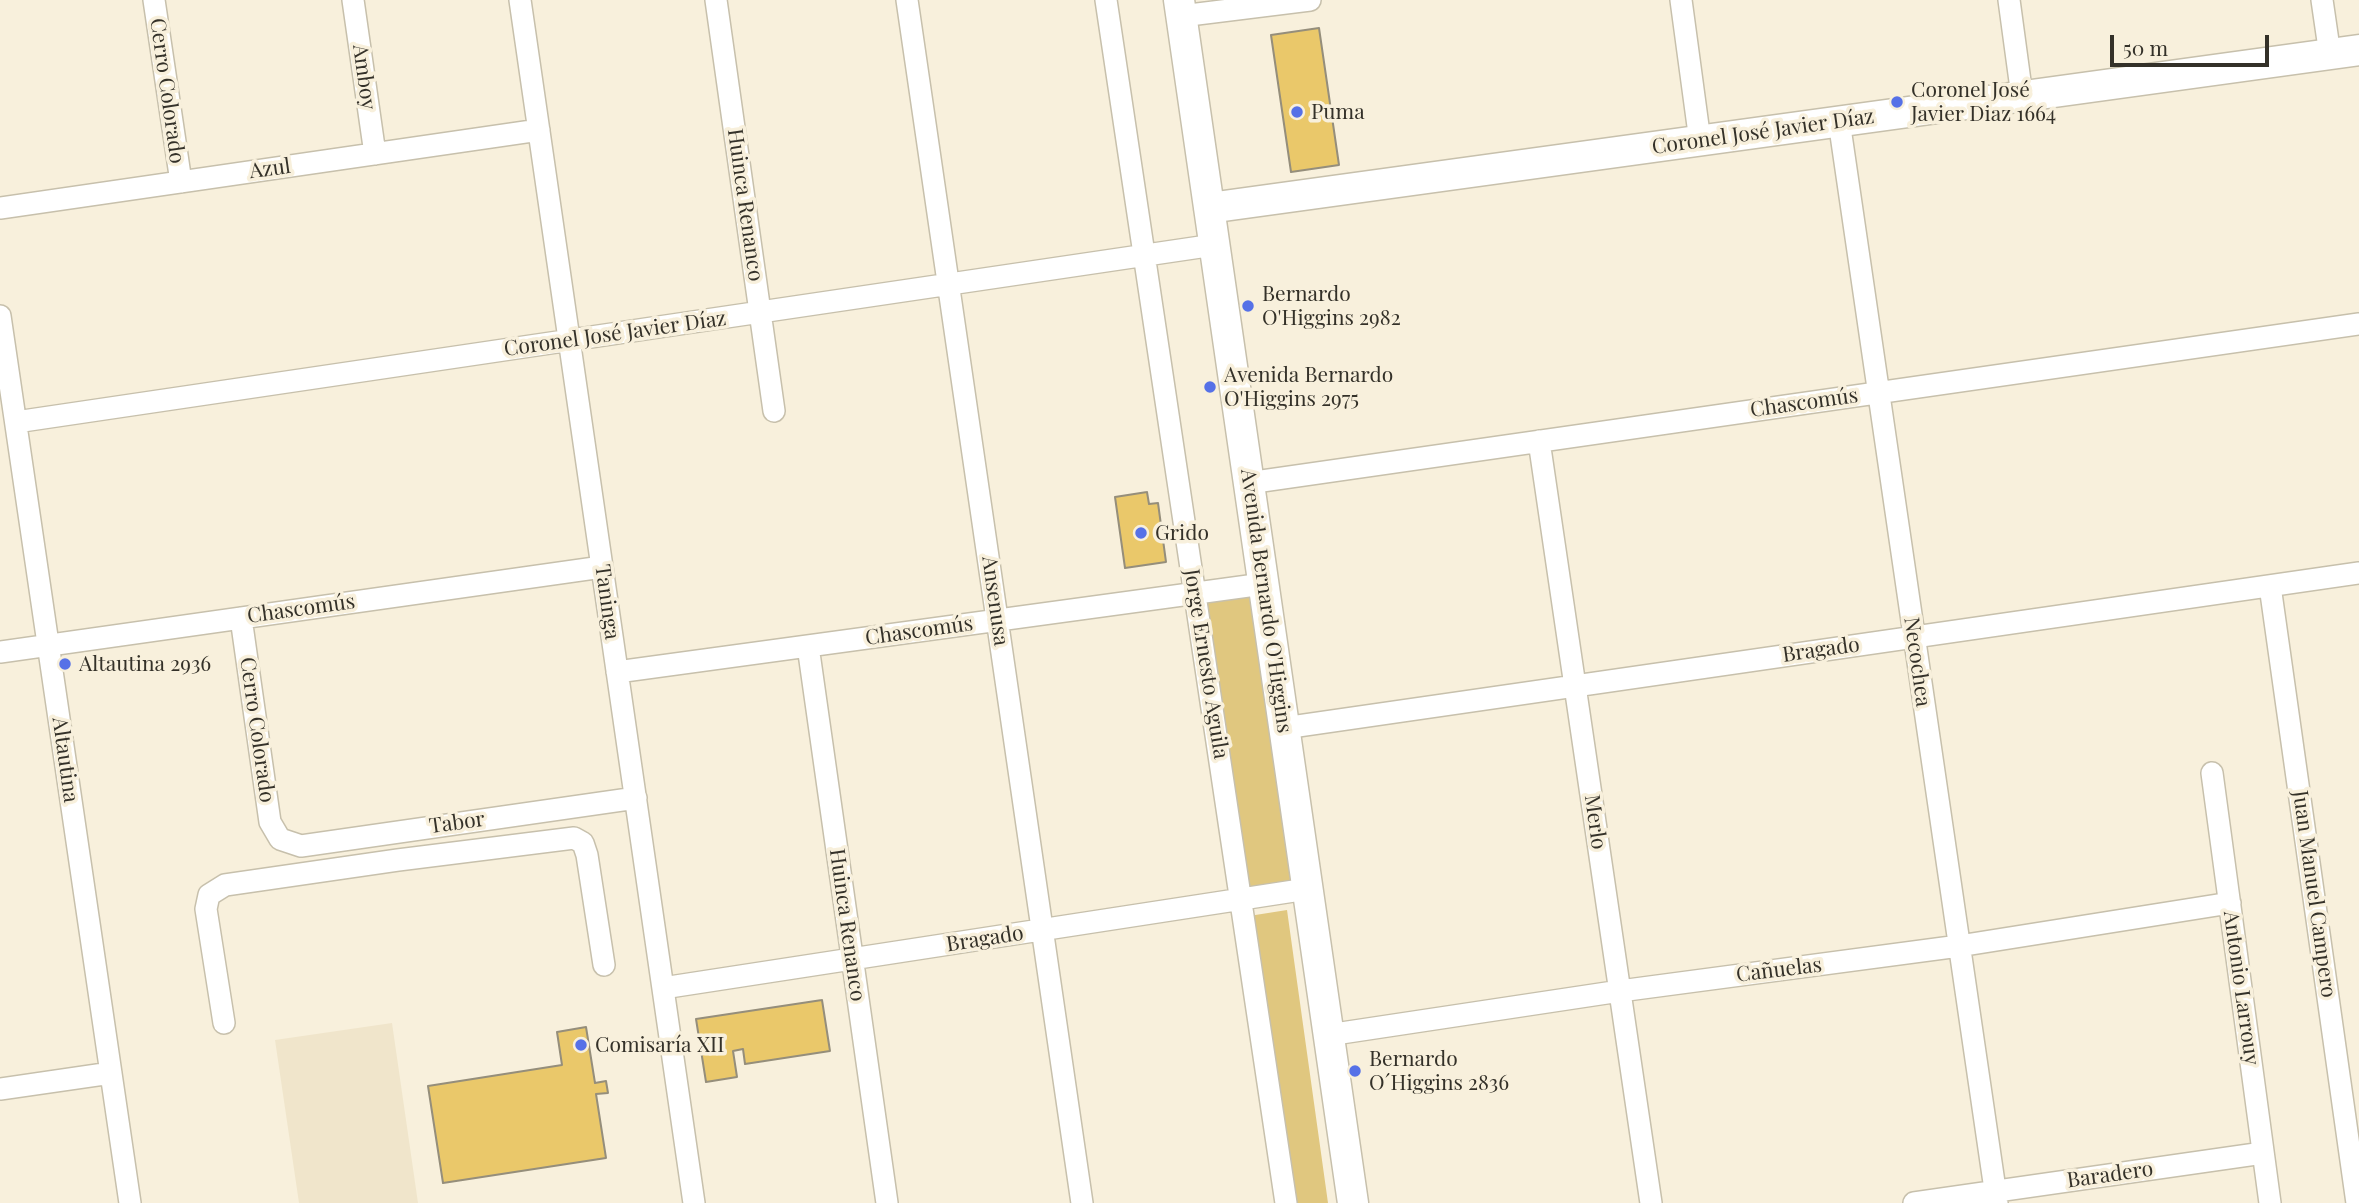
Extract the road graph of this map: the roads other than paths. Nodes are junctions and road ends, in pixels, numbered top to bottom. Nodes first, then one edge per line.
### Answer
1 (154, 0) edge
2 (353, 0) edge
3 (520, 0) edge
4 (716, 0) edge
5 (907, 0) edge
6 (1106, 0) edge
7 (1310, 0) edge
8 (1681, 0) edge
9 (2009, 0) edge
10 (2322, 0) edge
11 (1180, 8) edge
12 (2359, 50) edge
13 (2330, 55) junction
14 (2022, 96) junction
15 (1839, 121) junction
16 (539, 130) junction
17 (1700, 141) junction
18 (374, 153) junction
19 (181, 182) junction
20 (0, 208) edge
21 (1209, 208) junction
22 (1214, 245) junction
23 (1145, 256) junction
24 (948, 284) junction
25 (761, 312) junction
26 (0, 316) edge
27 (2359, 324) edge
28 (570, 340) junction
29 (1878, 392) junction
30 (774, 411) dead end
31 (16, 422) junction
32 (1539, 441) junction
33 (1248, 483) junction
34 (602, 567) junction
35 (2359, 573) edge
36 (1263, 584) junction
37 (2270, 586) junction
38 (1195, 593) junction
39 (241, 618) junction
40 (997, 620) junction
41 (1914, 637) junction
42 (48, 645) junction
43 (808, 646) junction
44 (0, 652) edge
45 (617, 672) junction
46 (1575, 685) junction
47 (1284, 727) junction
48 (2211, 773) dead end
49 (636, 798) junction
50 (393, 832) junction
51 (280, 839) joint
52 (398, 860) junction
53 (1307, 889) junction
54 (1241, 900) junction
55 (2230, 903) junction
56 (1042, 930) junction
57 (1959, 946) junction
58 (852, 959) junction
59 (604, 965) dead end
60 (663, 988) junction
61 (1620, 991) junction
62 (224, 1023) dead end
63 (1328, 1035) junction
64 (111, 1073) junction
65 (0, 1089) edge
66 (2263, 1153) junction
67 (1996, 1197) edge
68 (130, 1203) edge
69 (694, 1203) edge
70 (887, 1203) edge
71 (1082, 1203) edge
72 (1286, 1203) edge
73 (1353, 1203) edge
74 (1651, 1203) edge
75 (1914, 1203) edge
76 (2270, 1203) edge
77 (2357, 1203) edge

1 - 19 street, Cerro Colorado
2 - 18 street, Amboy
3 - 16 street, Taninga
4 - 25 street, Huinca Renanco
5 - 24 street, Ansenusa
6 - 23 street, Jorge Ernesto Aguila
7 - 11 street
8 - 17 street
9 - 14 street
10 - 13 street
11 - 21 main road, Avenida Bernardo O'Higgins
12 - 13 main road, Coronel José Javier Díaz
13 - 14 main road, Coronel José Javier Díaz
14 - 15 main road, Coronel José Javier Díaz
15 - 17 main road, Coronel José Javier Díaz
15 - 29 street, Necochea
16 - 18 street, Azul
16 - 28 street, Taninga
17 - 21 main road, Coronel José Javier Díaz
18 - 19 street, Azul
19 - 20 street, Azul
21 - 22 main road, Avenida Bernardo O'Higgins
22 - 23 street, Coronel José Javier Díaz
22 - 33 main road, Avenida Bernardo O'Higgins
23 - 24 street, Coronel José Javier Díaz
23 - 38 street, Jorge Ernesto Aguila
24 - 25 street, Coronel José Javier Díaz
24 - 40 street, Ansenusa
25 - 28 street, Coronel José Javier Díaz
25 - 30 street, Huinca Renanco
26 - 31 street, Altautina
27 - 29 street, Chascomús
28 - 31 street, Coronel José Javier Díaz
28 - 34 street, Taninga
29 - 32 street, Chascomús
29 - 41 street, Necochea
31 - 42 street, Altautina
32 - 33 street, Chascomús
32 - 46 street, Merlo
33 - 36 main road, Avenida Bernardo O'Higgins
34 - 39 street, Chascomús
34 - 45 street, Taninga
35 - 37 street, Bragado
36 - 38 street, Chascomús
36 - 47 main road, Avenida Bernardo O'Higgins
37 - 41 street, Bragado
37 - 77 street, Juan Manuel Campero
38 - 40 street, Chascomús
38 - 54 street, Jorge Ernesto Aguila
39 - 42 street, Chascomús
39 - 51 street, Cerro Colorado
40 - 43 street, Chascomús
40 - 56 street, Ansenusa
41 - 46 street, Bragado
41 - 57 street, Necochea
42 - 44 street, Chascomús
42 - 64 street, Altautina
43 - 45 street, Chascomús
43 - 58 street, Huinca Renanco
45 - 49 street, Taninga
46 - 47 street, Bragado
46 - 61 street, Merlo
47 - 53 main road, Avenida Bernardo O'Higgins
48 - 55 street, Antonio Larrouy
49 - 50 street, Tabor
49 - 60 street, Taninga
50 - 51 street, Tabor
50 - 52 street
52 - 59 street
52 - 62 street
53 - 54 street, Bragado
53 - 63 main road, Avenida Bernardo O'Higgins
54 - 56 street, Bragado
54 - 72 street, Jorge Ernesto Aguila
55 - 57 street, Cañuelas
55 - 66 street, Antonio Larrouy
56 - 58 street, Bragado
56 - 71 street, Ansenusa
57 - 61 street, Cañuelas
57 - 67 street, Necochea
58 - 60 street, Bragado
58 - 70 street, Huinca Renanco
60 - 69 street, Taninga
61 - 63 street, Cañuelas
61 - 74 street, Merlo
63 - 73 main road, Avenida Bernardo O'Higgins
64 - 65 street
64 - 68 street, Altautina
66 - 67 street, Baradero
66 - 76 street, Antonio Larrouy
67 - 75 street, Baradero

